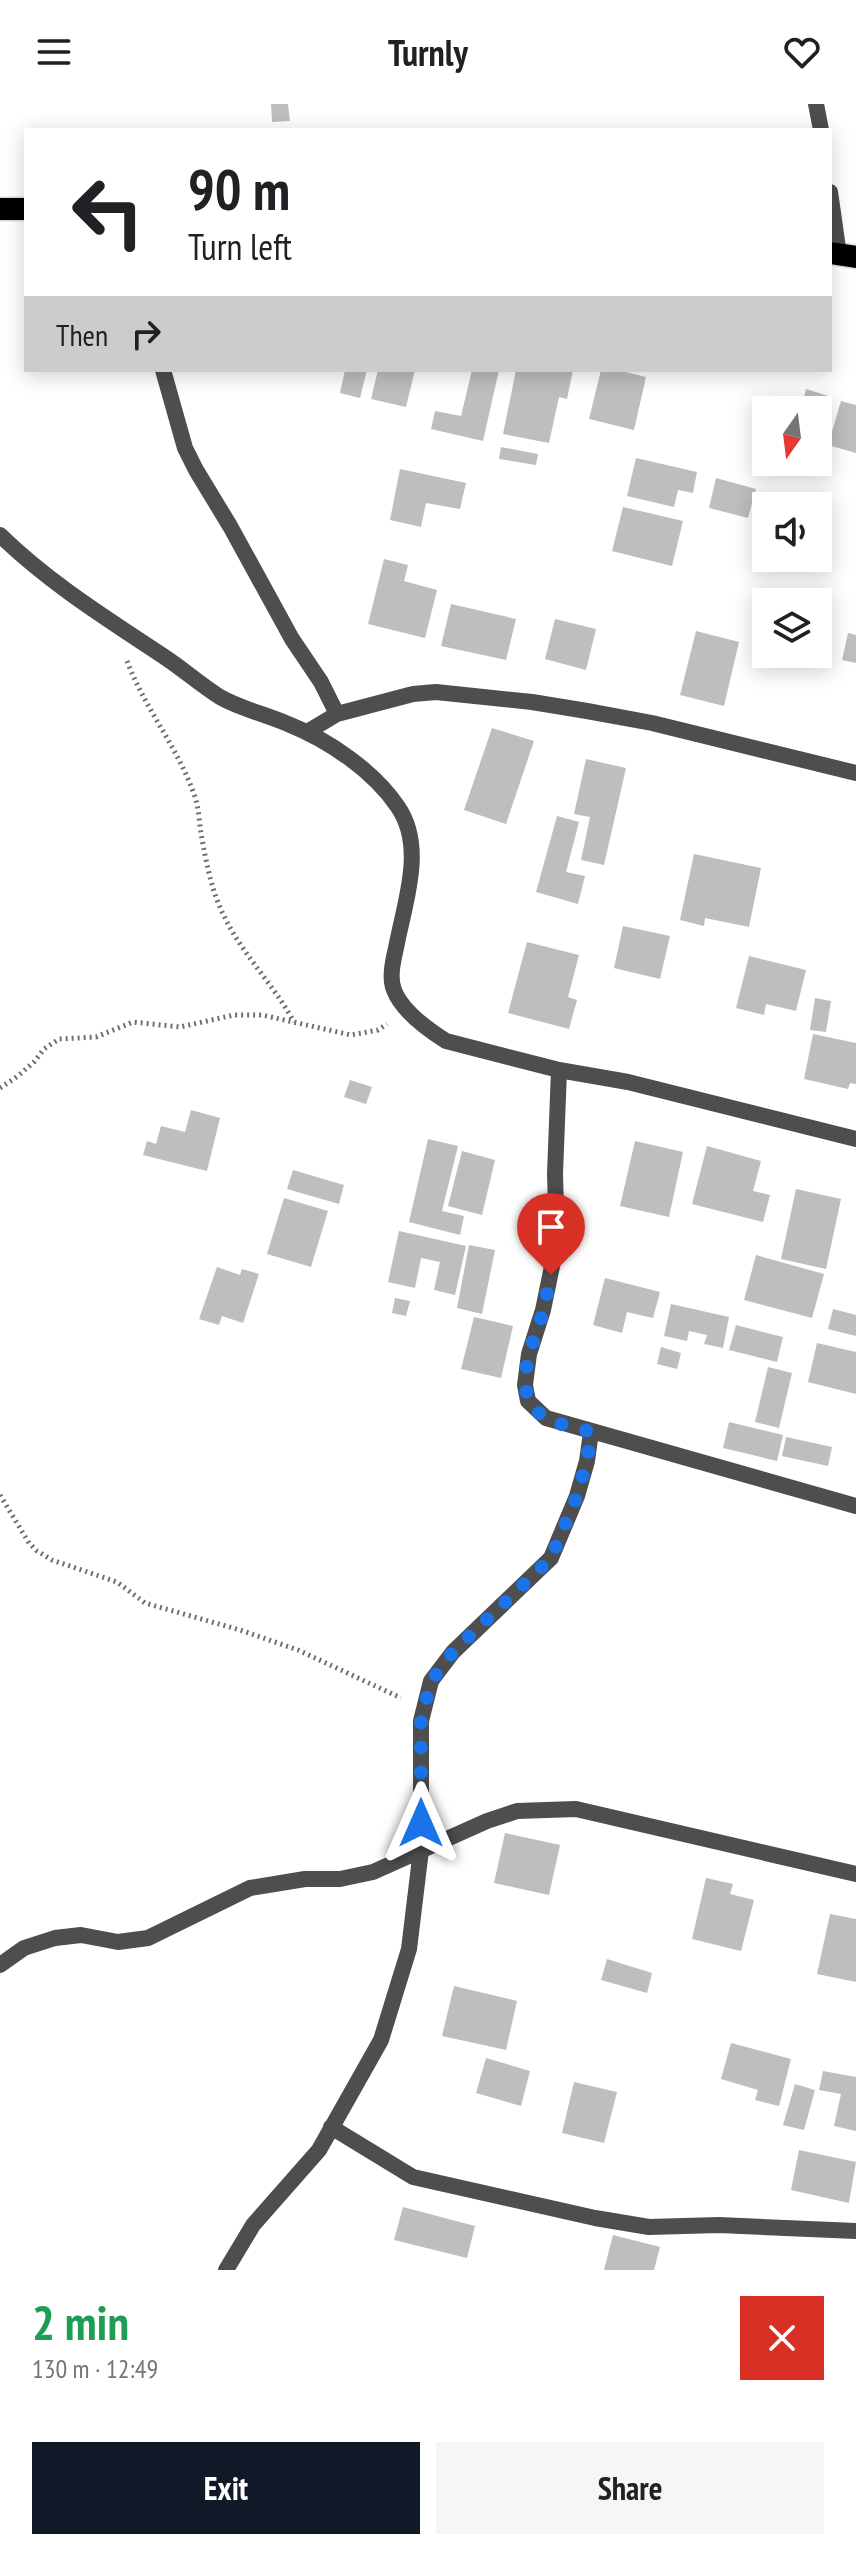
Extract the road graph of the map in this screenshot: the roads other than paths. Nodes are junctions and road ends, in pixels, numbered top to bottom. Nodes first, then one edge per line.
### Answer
1 (816, 104) edge
2 (821, 128) edge
3 (832, 202) edge
4 (0, 209) edge
5 (24, 209) edge
6 (842, 255) edge
7 (164, 372) edge
8 (0, 535) edge
9 (337, 714) junction
10 (307, 732) junction
11 (856, 773) edge
12 (559, 1070) junction
13 (856, 1139) edge
14 (591, 1432) junction
15 (856, 1506) edge
16 (421, 1850) junction
17 (856, 1874) edge
18 (0, 1965) edge
19 (331, 2127) junction
20 (856, 2231) edge
21 (226, 2270) edge

1 - 2 street
3 - 6 street
4 - 5 highway
7 - 9 street
8 - 10 street
9 - 10 street
9 - 11 street
10 - 12 street
12 - 13 street
12 - 14 street
14 - 15 street
14 - 16 street
16 - 17 street
16 - 18 street
16 - 19 street
19 - 20 street
19 - 21 street

